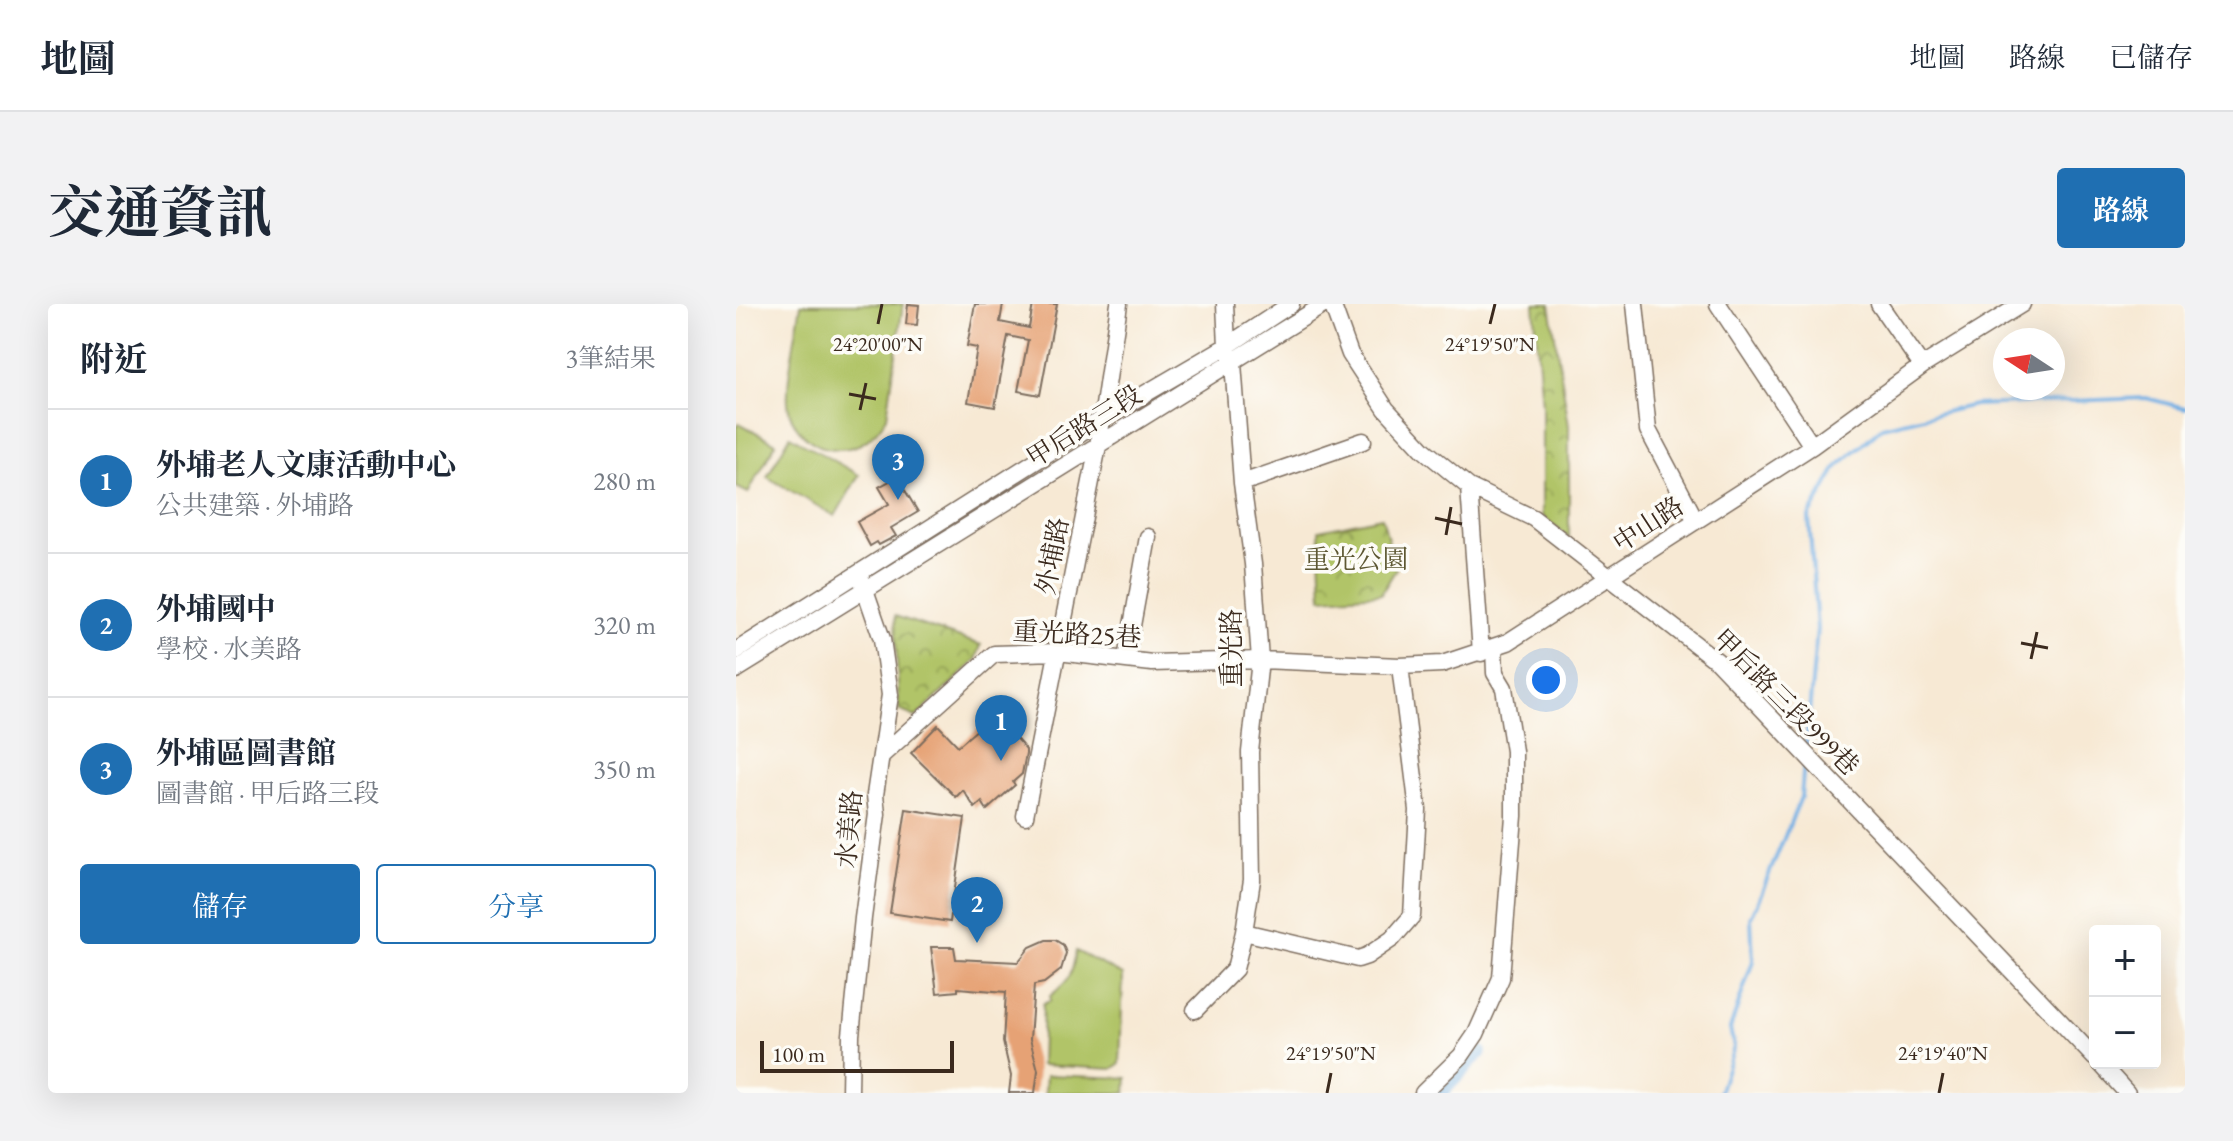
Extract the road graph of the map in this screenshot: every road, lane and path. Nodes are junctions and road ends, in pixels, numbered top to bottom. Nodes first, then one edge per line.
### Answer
1 (1119, 304) edge
2 (1225, 304) edge
3 (1291, 304) edge
4 (1325, 304) edge
5 (1332, 304) edge
6 (1635, 304) edge
7 (1718, 304) edge
8 (1879, 304) edge
9 (2022, 304) edge
10 (1227, 346) junction
11 (1233, 363) junction
12 (1922, 366) junction
13 (1102, 419) junction
14 (1363, 441) dead end
15 (1098, 446) junction
16 (1812, 446) junction
17 (1242, 483) junction
18 (1469, 487) junction
19 (1696, 521) junction
20 (1148, 537) dead end
21 (1609, 577) junction
22 (862, 581) junction
23 (1488, 650) junction
24 (736, 651) edge
25 (1058, 652) junction
26 (1126, 659) junction
27 (1260, 660) junction
28 (1400, 666) junction
29 (736, 670) edge
30 (881, 756) junction
31 (1025, 816) dead end
32 (1244, 932) junction
33 (1195, 1010) dead end
34 (2089, 1052) edge
35 (2105, 1069) edge
36 (850, 1093) edge
37 (1423, 1093) edge
38 (2127, 1093) edge

1 - 13 street, 外埔路
2 - 10 street, 重光路
3 - 10 street, 甲后路三段
4 - 11 street, 甲后路三段
5 - 18 street, 甲后路三段999巷
6 - 19 street
7 - 16 street
8 - 12 street
9 - 12 street, 中山路
10 - 11 street, 重光路
10 - 13 street, 甲后路三段
11 - 15 street, 甲后路三段
11 - 17 street, 重光路
12 - 16 street, 中山路
13 - 15 street, 外埔路
13 - 22 street, 甲后路三段
14 - 17 street
15 - 22 street, 甲后路三段
15 - 25 street, 外埔路
16 - 19 street, 中山路
17 - 27 street, 重光路
18 - 21 street, 甲后路三段999巷
18 - 23 street
19 - 21 street, 中山路
20 - 26 street
21 - 23 street, 中山路
21 - 34 street, 甲后路三段999巷
22 - 24 street
22 - 29 street
22 - 30 street, 水美路
23 - 28 street, 中山路
23 - 37 street
25 - 26 street, 重光路25巷
25 - 30 street, 重光路25巷
25 - 31 street, 外埔路
26 - 27 street, 重光路25巷
27 - 28 street, 中山路
27 - 32 street, 重光路
28 - 32 street
30 - 36 street, 水美路
32 - 33 street, 重光路
35 - 38 street

